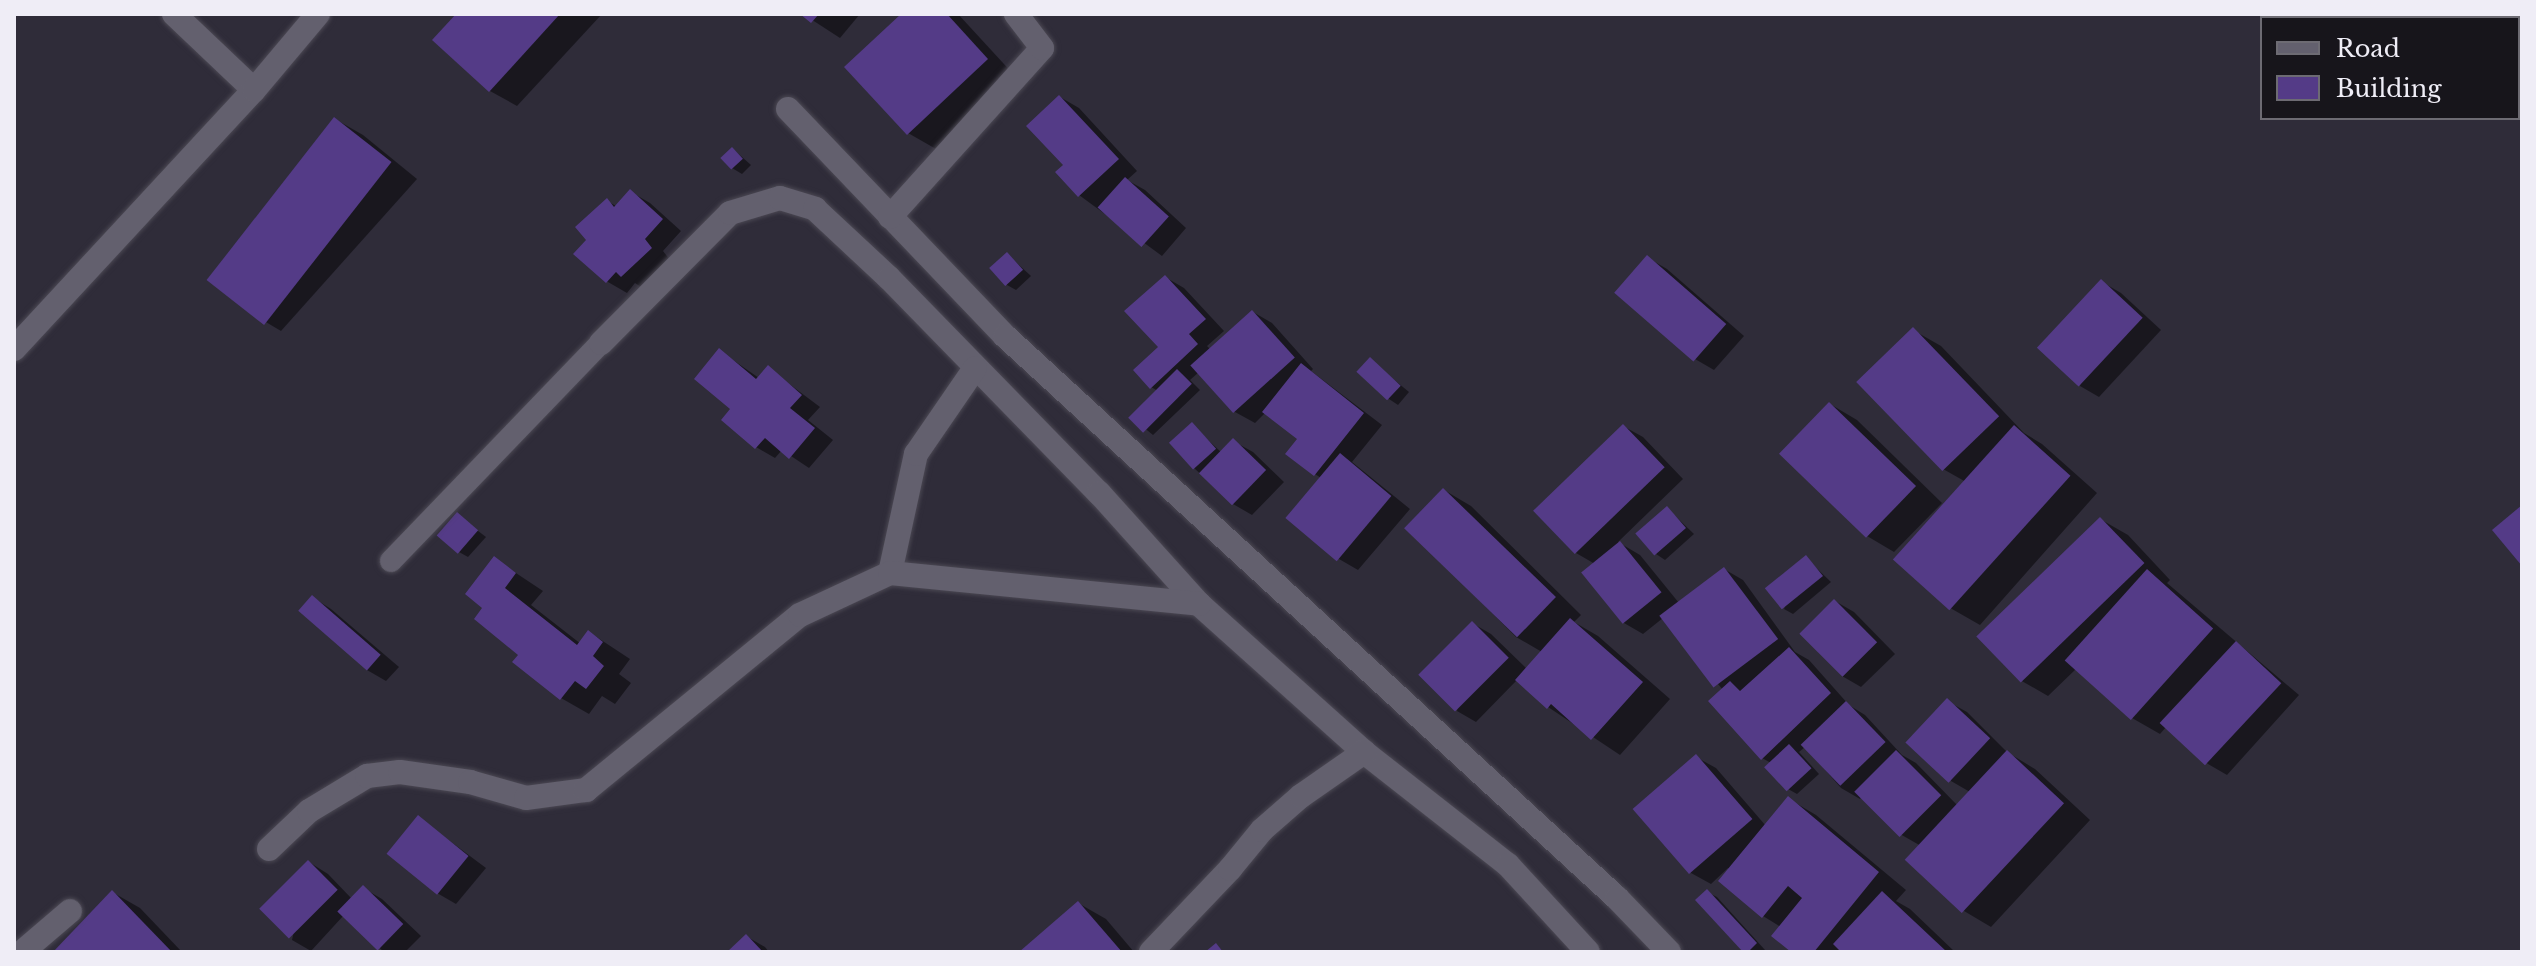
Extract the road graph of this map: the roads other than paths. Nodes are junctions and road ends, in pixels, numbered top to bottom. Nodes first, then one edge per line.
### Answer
1 (174, 14) edge
2 (318, 14) edge
3 (1016, 14) edge
4 (254, 90) junction
5 (788, 109) dead end
6 (890, 217) junction
7 (601, 343) joint
8 (14, 349) edge
9 (975, 368) junction
10 (391, 561) dead end
11 (890, 573) junction
12 (1199, 604) junction
13 (1364, 752) junction
14 (269, 849) dead end
15 (70, 911) dead end
16 (22, 952) edge
17 (1151, 952) edge
18 (1588, 952) edge
19 (1669, 952) edge

1 - 4 street
2 - 4 street
3 - 6 street
4 - 8 street
5 - 6 street
6 - 19 street
7 - 9 street
7 - 10 lane
9 - 11 street
9 - 12 street
11 - 12 street
11 - 14 street
12 - 13 street
13 - 17 street
13 - 18 street
15 - 16 street

